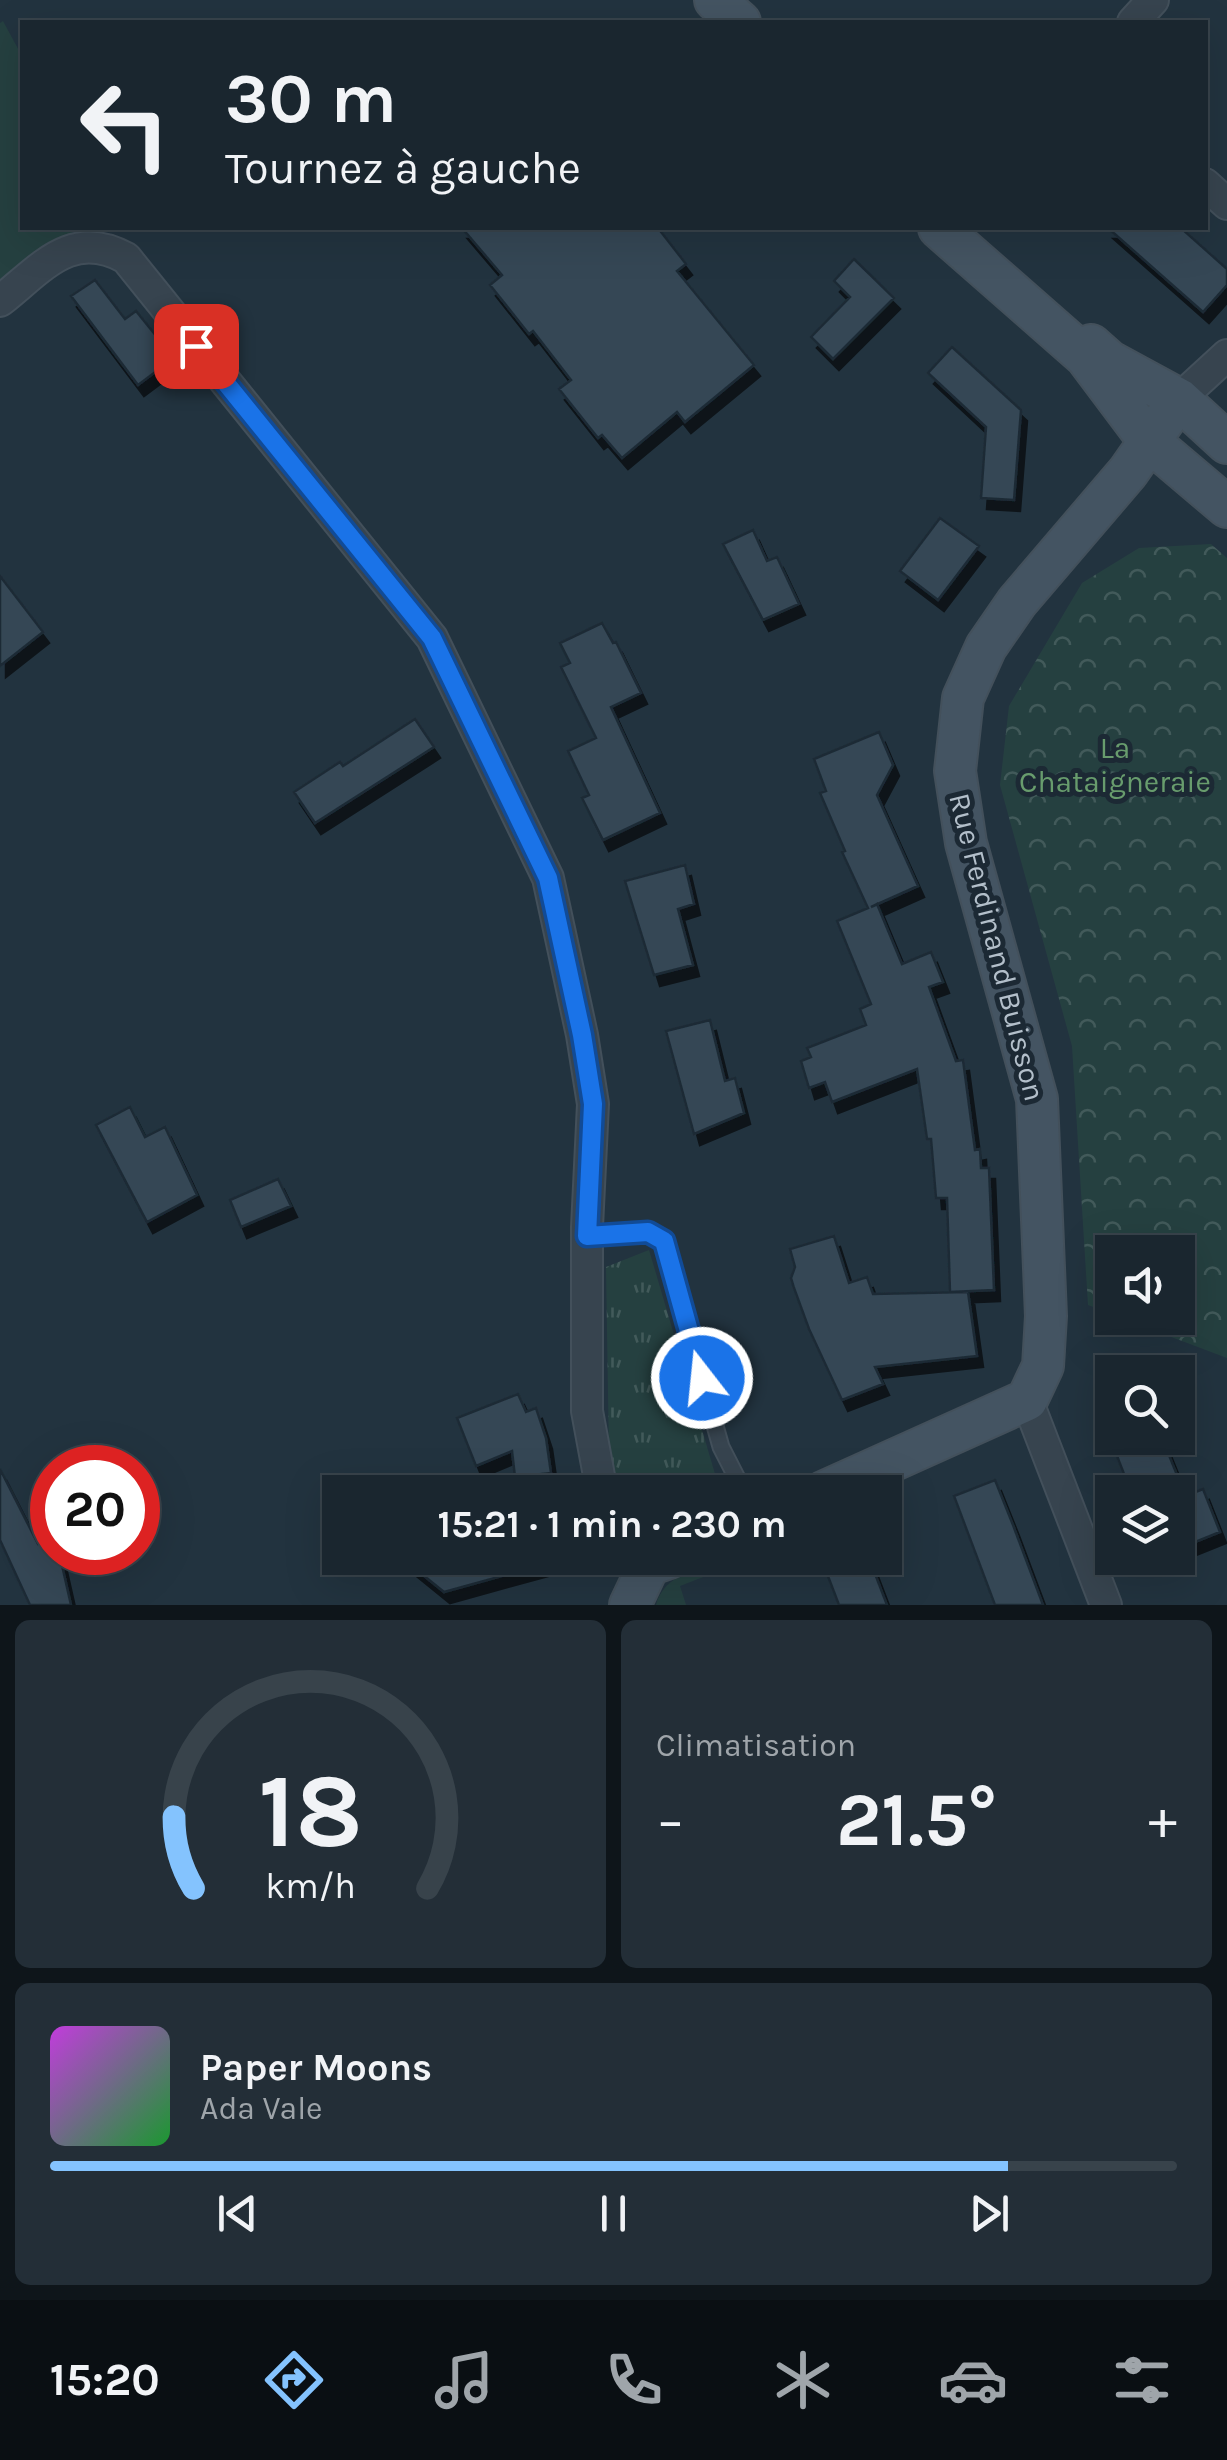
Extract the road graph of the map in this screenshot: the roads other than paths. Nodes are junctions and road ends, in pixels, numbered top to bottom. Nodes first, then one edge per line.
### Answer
1 (690, 0) edge
2 (714, 0) edge
3 (1154, 0) edge
4 (713, 20) edge
5 (738, 20) edge
6 (1135, 20) edge
7 (1208, 187) edge
8 (1227, 204) edge
9 (941, 230) edge
10 (965, 230) edge
11 (0, 302) edge
12 (1227, 355) edge
13 (1178, 399) junction
14 (1149, 441) junction
15 (1227, 443) edge
16 (1227, 507) edge
17 (587, 1236) junction
18 (1027, 1400) junction
19 (599, 1475) edge
20 (736, 1475) edge
21 (861, 1475) edge
22 (645, 1575) edge
23 (630, 1605) edge
24 (1106, 1605) edge

1 - 4 street
2 - 5 street
3 - 6 street
7 - 8 street
9 - 14 street
10 - 13 street
11 - 17 street
12 - 13 street
13 - 14 street, Rue Ferdinand Buisson
13 - 15 street
14 - 16 street
14 - 18 street, Rue Ferdinand Buisson
17 - 19 street
17 - 20 lane
18 - 21 street
18 - 24 street
22 - 23 street

